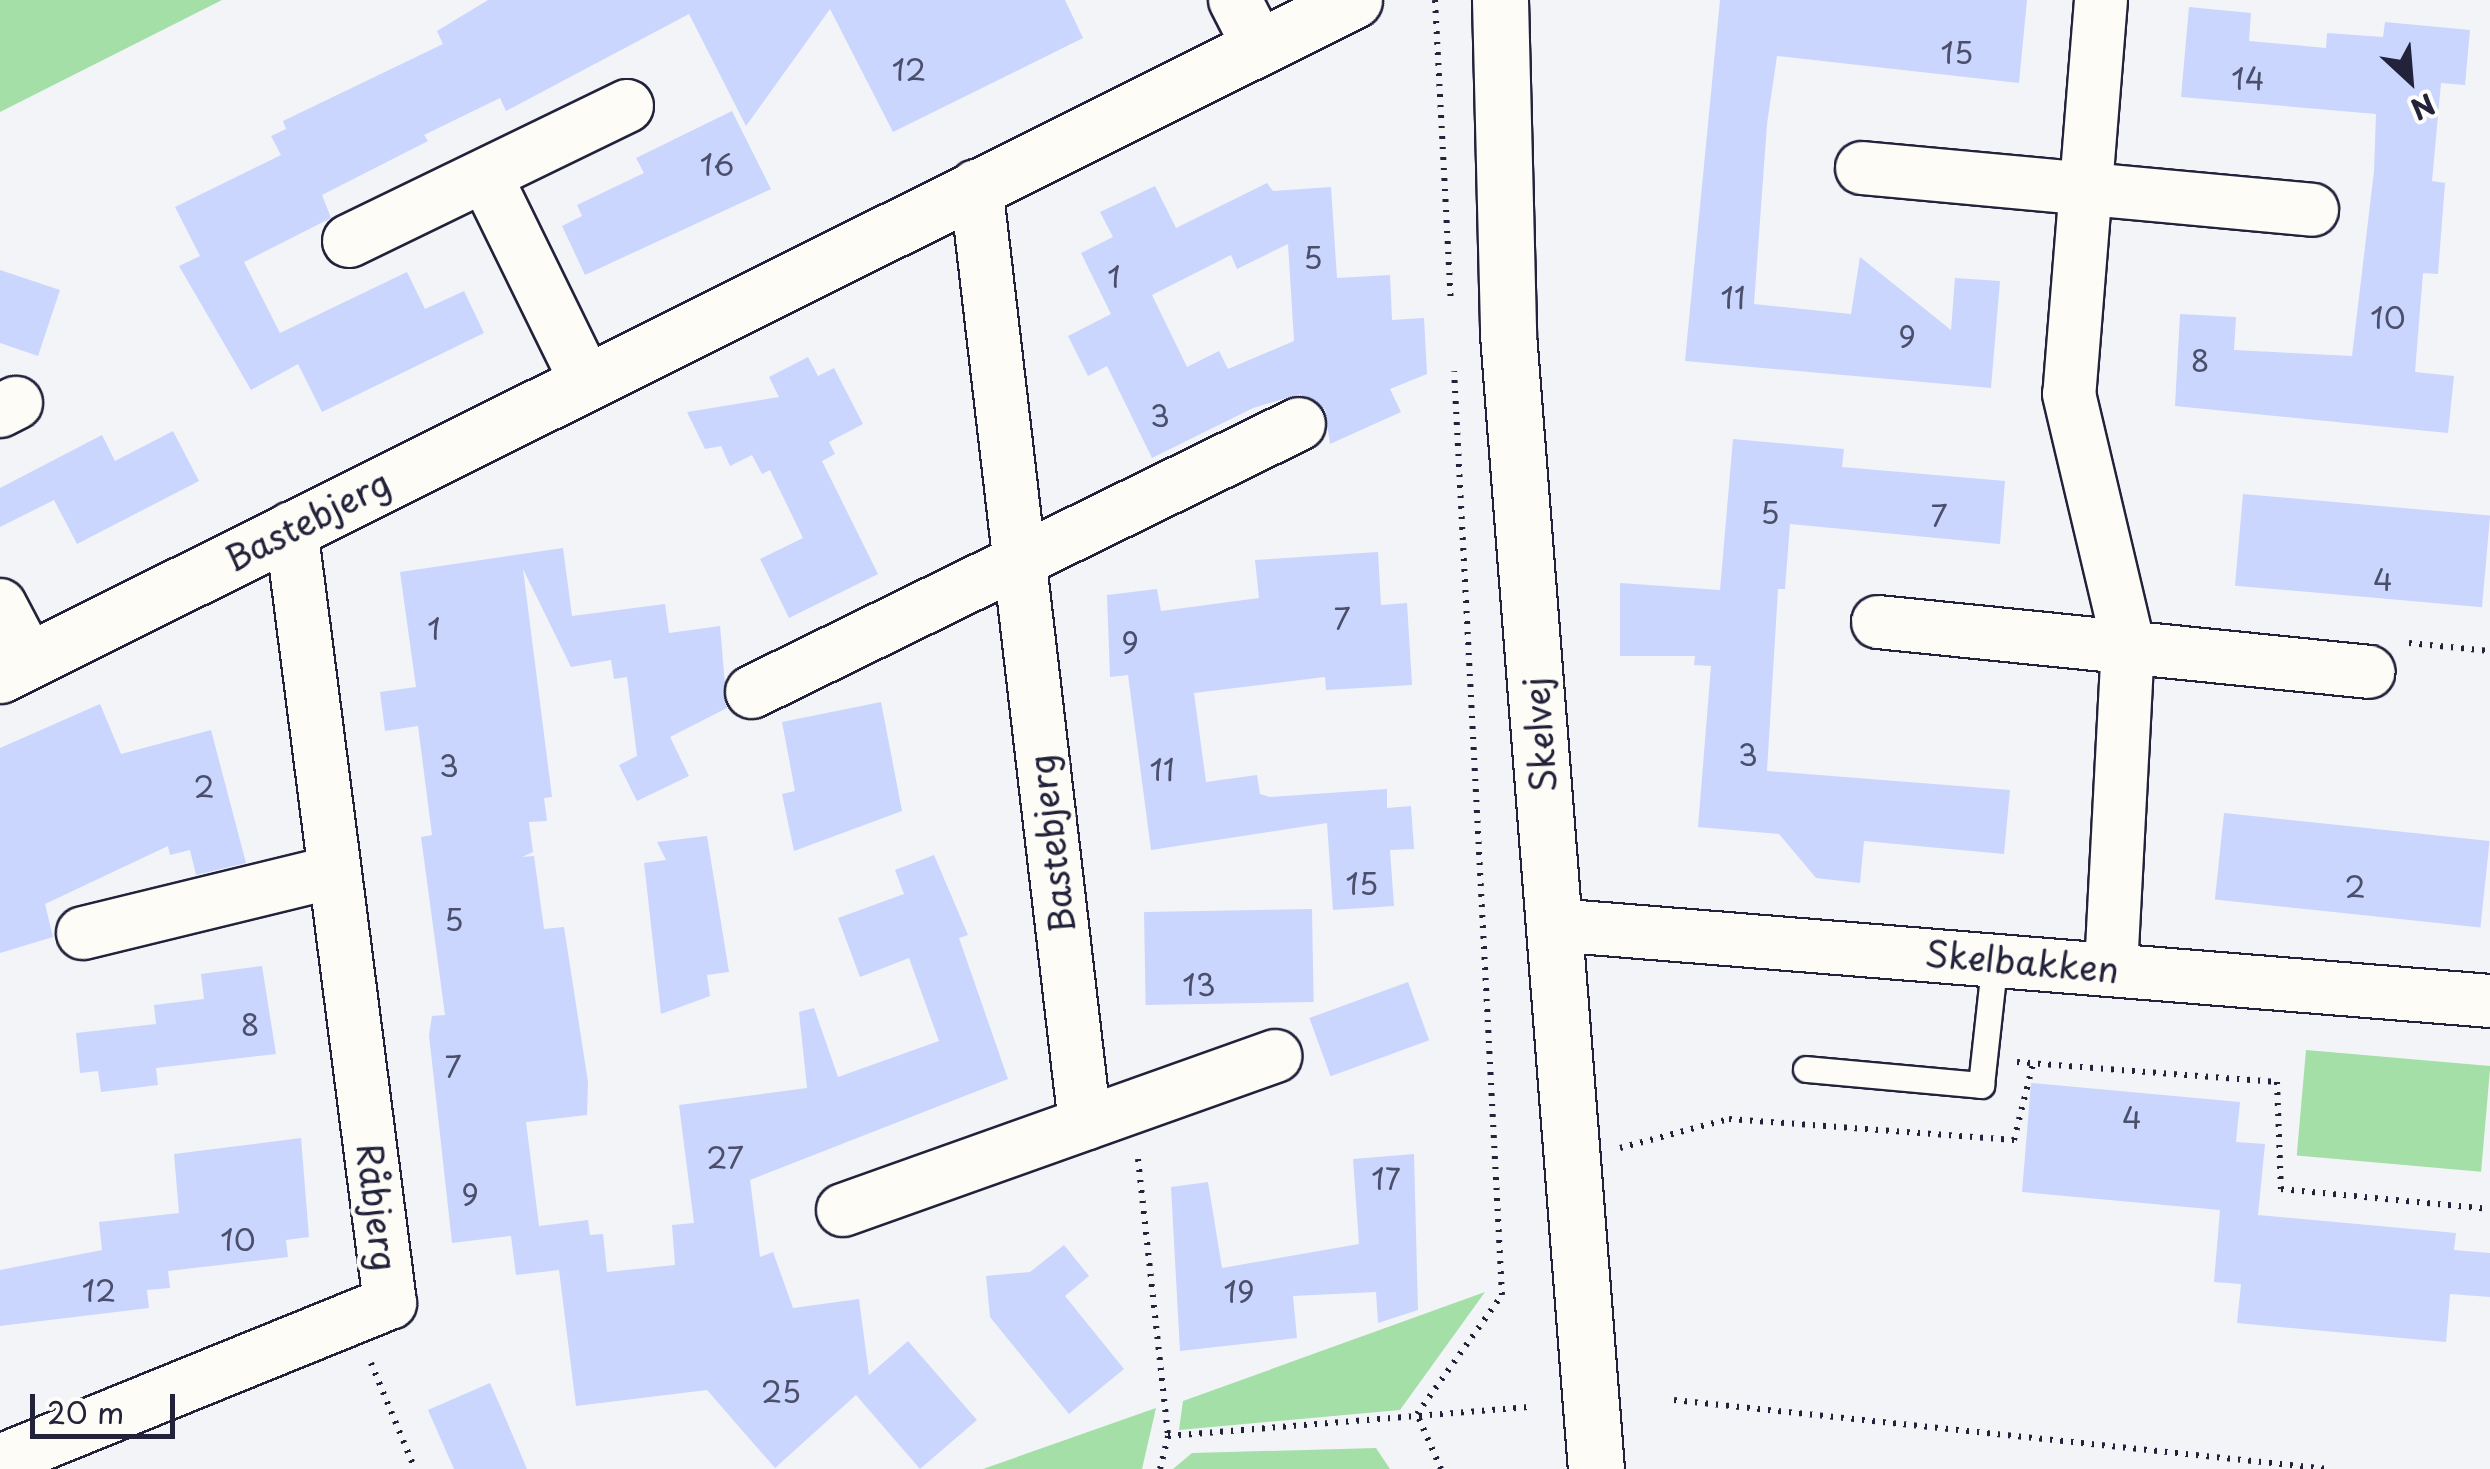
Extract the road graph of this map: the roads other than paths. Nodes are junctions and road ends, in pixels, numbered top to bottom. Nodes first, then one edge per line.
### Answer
1 (1354, 0) edge
2 (1500, 0) edge
3 (2101, 0) edge
4 (1246, 22) edge
5 (627, 106) dead end
6 (1862, 168) dead end
7 (486, 177) junction
8 (976, 186) junction
9 (2087, 188) junction
10 (2312, 210) dead end
11 (348, 242) dead end
12 (586, 382) junction
13 (1299, 424) dead end
14 (291, 528) junction
15 (1018, 564) junction
16 (0, 605) edge
17 (1878, 622) dead end
18 (2128, 644) junction
19 (14, 668) edge
20 (2368, 672) road end
21 (752, 692) dead end
22 (334, 872) junction
23 (1554, 925) junction
24 (83, 934) dead end
25 (1996, 958) junction
26 (2111, 968) junction
27 (2490, 1001) edge
28 (1275, 1056) dead end
29 (1806, 1069) dead end
30 (1109, 1116) junction
31 (843, 1210) dead end
32 (0, 1461) edge
33 (1596, 1469) edge

1 - 4 street, Bastebjerg
2 - 23 street, Skelvej
3 - 9 street
4 - 8 street, Bastebjerg
5 - 7 street
6 - 9 street
7 - 11 street
7 - 12 street
8 - 12 street, Bastebjerg
8 - 15 street, Bastebjerg
9 - 10 street
9 - 18 street
12 - 14 street, Bastebjerg
13 - 15 street
14 - 19 street, Bastebjerg
14 - 22 street, Råbjerg
15 - 21 street
15 - 30 street, Bastebjerg
16 - 19 street, Bastebjerg
17 - 18 street
18 - 20 street
18 - 26 street
22 - 24 street
22 - 32 street, Råbjerg
23 - 25 street, Skelbakken
23 - 33 street, Skelvej
25 - 26 street, Skelbakken
25 - 29 lane
26 - 27 street, Skelbakken
28 - 30 street
30 - 31 street

